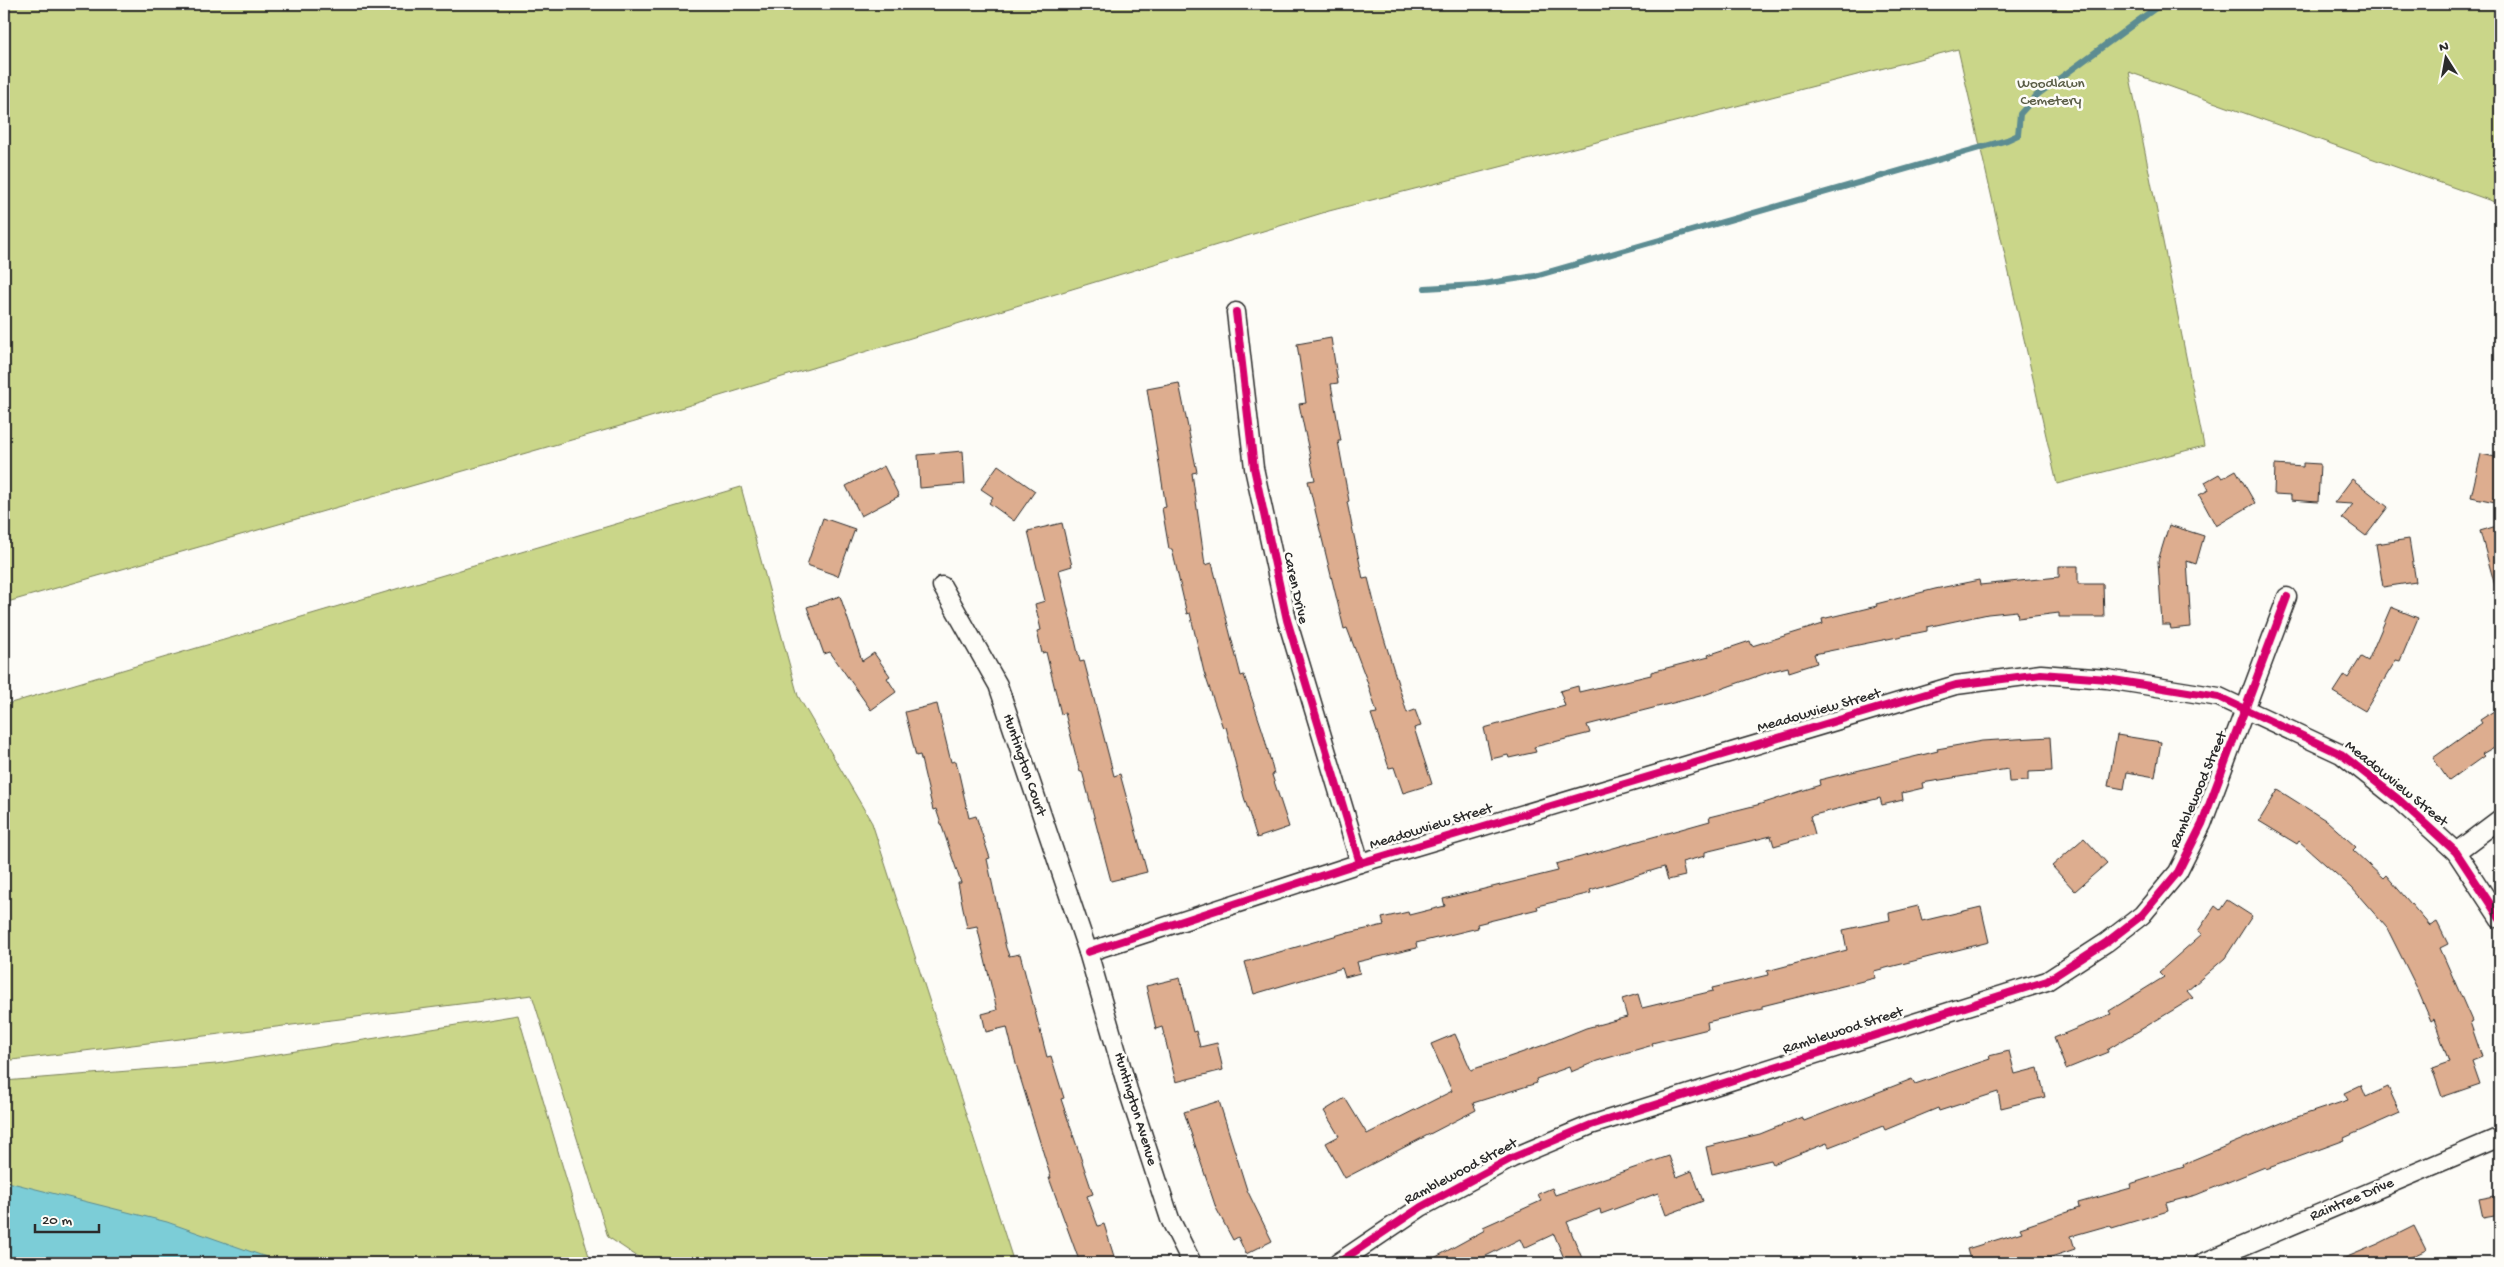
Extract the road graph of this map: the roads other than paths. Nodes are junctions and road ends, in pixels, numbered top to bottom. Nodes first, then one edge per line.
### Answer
1 (1236, 312) dead end
2 (942, 586) dead end
3 (2287, 597) dead end
4 (2246, 710) junction
5 (2500, 819) edge
6 (2456, 852) junction
7 (1360, 863) junction
8 (2500, 918) edge
9 (1088, 952) junction
10 (2500, 1137) edge
11 (1192, 1263) edge
12 (1338, 1263) edge
13 (2204, 1263) edge

1 - 7 street, Caren Drive
2 - 9 street, Huntington Court
3 - 4 street, Ramblewood Street
4 - 6 street, Meadowview Street
4 - 7 street, Meadowview Street
4 - 12 street, Ramblewood Street
5 - 6 street
6 - 8 street, Meadowview Street
7 - 9 street, Meadowview Street
9 - 11 street, Huntington Avenue
10 - 13 street, Raintree Drive

